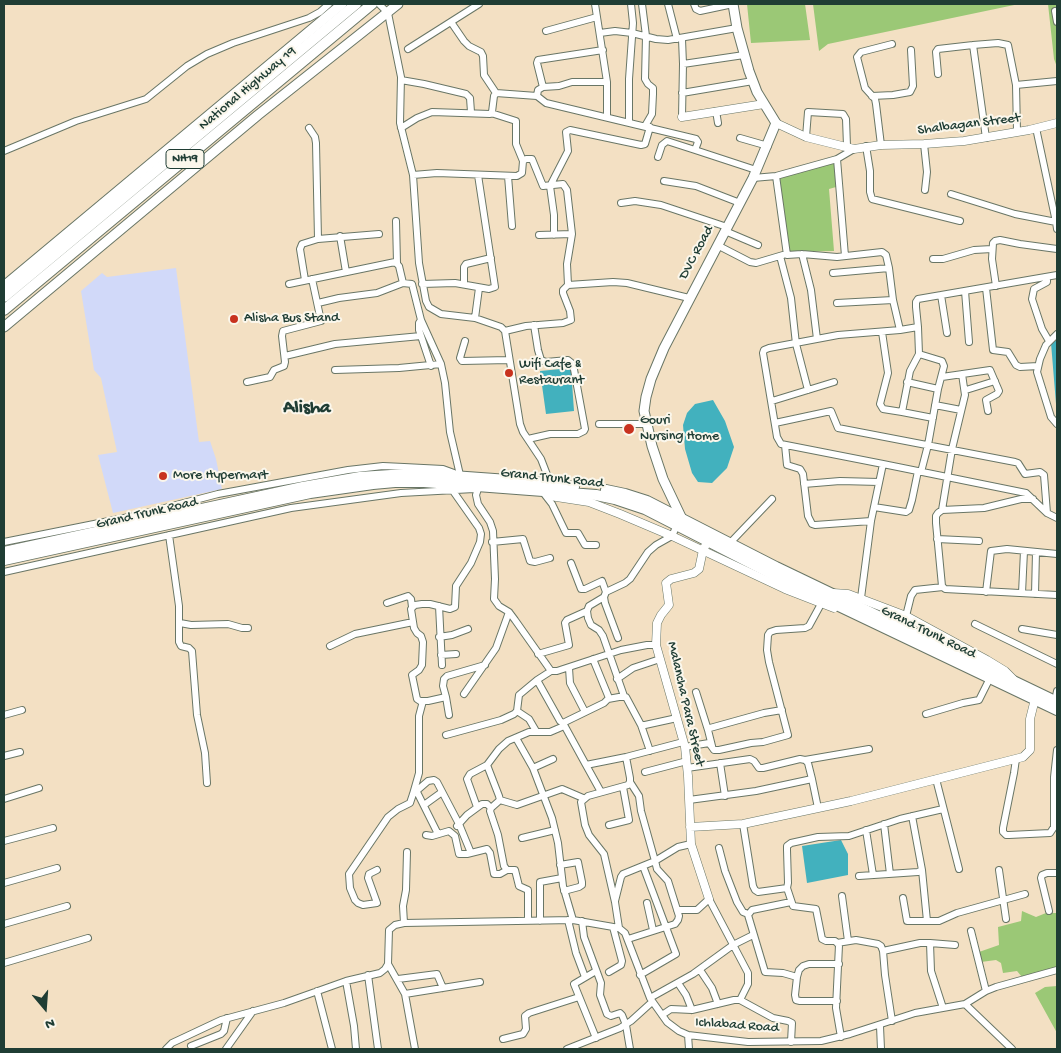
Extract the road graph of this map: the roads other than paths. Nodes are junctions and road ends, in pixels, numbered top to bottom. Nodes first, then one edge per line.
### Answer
1 (329, 4) edge
2 (342, 4) edge
3 (356, 4) edge
4 (379, 4) edge
5 (398, 4) edge
6 (479, 4) edge
7 (595, 4) edge
8 (631, 4) edge
9 (642, 4) edge
10 (668, 4) edge
11 (694, 4) edge
12 (733, 4) edge
13 (369, 6) edge
14 (1055, 11) dead end
15 (388, 13) junction
16 (597, 17) junction
17 (451, 22) junction
18 (1057, 22) edge
19 (737, 28) junction
20 (546, 31) dead end
21 (632, 32) junction
22 (600, 33) junction
23 (646, 36) junction
24 (679, 39) junction
25 (892, 44) dead end
26 (973, 44) junction
27 (408, 49) dead end
28 (603, 50) junction
29 (912, 50) dead end
30 (744, 55) junction
31 (684, 64) junction
32 (938, 74) dead end
33 (401, 80) junction
34 (753, 81) junction
35 (1057, 81) edge
36 (607, 82) junction
37 (1016, 85) junction
38 (543, 87) junction
39 (496, 93) junction
40 (682, 93) junction
41 (537, 96) junction
42 (872, 96) junction
43 (764, 104) junction
44 (470, 112) junction
45 (716, 112) junction
46 (492, 113) junction
47 (607, 117) junction
48 (682, 117) joint
49 (629, 122) junction
50 (776, 123) junction
51 (1057, 123) edge
52 (718, 124) dead end
53 (648, 127) junction
54 (309, 128) dead end
55 (402, 128) junction
56 (1036, 128) junction
57 (1017, 132) junction
58 (806, 137) junction
59 (740, 138) dead end
60 (986, 138) junction
61 (881, 144) junction
62 (924, 144) junction
63 (768, 146) junction
64 (866, 146) junction
65 (850, 147) junction
66 (695, 150) junction
67 (4, 152) edge
68 (658, 158) dead end
69 (837, 158) junction
70 (523, 161) junction
71 (755, 174) junction
72 (412, 175) junction
73 (478, 175) junction
74 (508, 176) junction
75 (776, 176) junction
76 (664, 180) dead end
77 (550, 186) junction
78 (924, 190) dead end
79 (951, 194) dead end
80 (1050, 194) junction
81 (1057, 195) edge
82 (621, 202) dead end
83 (740, 202) junction
84 (396, 221) dead end
85 (960, 221) dead end
86 (1056, 222) edge
87 (512, 226) dead end
88 (726, 229) junction
89 (1057, 229) edge
90 (379, 234) dead end
91 (572, 234) junction
92 (539, 235) dead end
93 (554, 235) junction
94 (340, 236) junction
95 (318, 239) junction
96 (717, 245) junction
97 (758, 245) dead end
98 (992, 249) junction
99 (1057, 249) edge
100 (802, 254) junction
101 (783, 255) junction
102 (845, 256) junction
103 (491, 258) junction
104 (933, 259) dead end
105 (397, 263) junction
106 (889, 268) junction
107 (346, 272) junction
108 (833, 273) dead end
109 (1057, 275) edge
110 (1047, 277) junction
111 (308, 280) junction
112 (402, 283) junction
113 (289, 284) dead end
114 (422, 284) junction
115 (464, 284) junction
116 (568, 285) junction
117 (4, 286) edge
118 (996, 286) junction
119 (479, 288) junction
120 (986, 288) junction
121 (965, 291) junction
122 (941, 295) junction
123 (4, 297) edge
124 (689, 298) junction
125 (893, 300) junction
126 (318, 303) junction
127 (837, 303) dead end
128 (4, 310) edge
129 (475, 318) junction
130 (421, 320) junction
131 (534, 325) junction
132 (4, 326) edge
133 (918, 328) junction
134 (900, 330) junction
135 (505, 331) junction
136 (882, 332) junction
137 (947, 333) dead end
138 (1057, 334) edge
139 (421, 336) junction
140 (817, 339) junction
141 (465, 341) dead end
142 (1049, 341) junction
143 (969, 342) dead end
144 (796, 344) junction
145 (919, 354) junction
146 (285, 356) junction
147 (509, 360) junction
148 (441, 364) junction
149 (430, 366) junction
150 (1038, 366) junction
151 (335, 370) dead end
152 (962, 374) junction
153 (942, 377) junction
154 (995, 381) junction
155 (247, 382) dead end
156 (834, 382) dead end
157 (908, 382) junction
158 (938, 389) junction
159 (808, 390) junction
160 (966, 390) junction
161 (772, 401) junction
162 (935, 405) junction
163 (961, 410) junction
164 (988, 411) dead end
165 (902, 412) junction
166 (933, 418) junction
167 (775, 423) junction
168 (599, 424) dead end
169 (646, 424) junction
170 (1057, 424) edge
171 (528, 440) junction
172 (785, 445) junction
173 (928, 445) junction
174 (952, 449) junction
175 (883, 464) junction
176 (920, 472) junction
177 (464, 476) junction
178 (947, 477) junction
179 (879, 482) junction
180 (804, 484) junction
181 (495, 487) junction
182 (478, 489) junction
183 (549, 490) junction
184 (453, 491) junction
185 (772, 499) dead end
186 (1033, 500) junction
187 (874, 507) junction
188 (942, 510) junction
189 (1047, 514) junction
190 (1057, 518) edge
191 (871, 521) junction
192 (680, 522) junction
193 (169, 535) junction
194 (672, 536) junction
195 (937, 539) junction
196 (979, 541) dead end
197 (4, 542) edge
198 (492, 542) junction
199 (708, 542) junction
200 (730, 543) junction
201 (596, 545) dead end
202 (1024, 551) junction
203 (4, 552) edge
204 (1036, 552) junction
205 (1057, 554) edge
206 (550, 558) dead end
207 (4, 560) edge
208 (571, 563) dead end
209 (4, 572) edge
210 (943, 587) junction
211 (831, 592) junction
212 (986, 592) junction
213 (1022, 593) junction
214 (1035, 594) junction
215 (605, 595) junction
216 (1057, 595) edge
217 (861, 598) junction
218 (387, 602) dead end
219 (821, 604) junction
220 (439, 606) junction
221 (412, 607) junction
222 (587, 611) junction
223 (850, 611) junction
224 (508, 612) junction
225 (906, 616) junction
226 (412, 622) junction
227 (180, 623) junction
228 (975, 624) dead end
229 (248, 628) dead end
230 (468, 629) dead end
231 (1022, 629) dead end
232 (1057, 634) edge
233 (439, 637) junction
234 (618, 638) dead end
235 (656, 645) junction
236 (330, 646) dead end
237 (609, 653) junction
238 (456, 654) dead end
239 (538, 654) junction
240 (441, 655) junction
241 (593, 659) junction
242 (660, 660) junction
243 (1057, 664) edge
244 (442, 665) dead end
245 (485, 665) junction
246 (569, 668) junction
247 (551, 671) junction
248 (990, 678) junction
249 (617, 679) junction
250 (537, 680) junction
251 (1016, 682) junction
252 (696, 692) dead end
253 (464, 694) dead end
254 (624, 696) junction
255 (446, 697) junction
256 (1035, 699) junction
257 (608, 700) junction
258 (423, 701) junction
259 (1057, 701) edge
260 (22, 710) dead end
261 (782, 710) junction
262 (517, 711) junction
263 (585, 712) junction
264 (926, 714) dead end
265 (4, 715) edge
266 (450, 715) dead end
267 (676, 718) junction
268 (564, 724) junction
269 (641, 725) junction
270 (708, 730) junction
271 (536, 731) junction
272 (446, 735) dead end
273 (516, 738) junction
274 (684, 745) junction
275 (712, 746) junction
276 (869, 749) dead end
277 (1057, 750) edge
278 (650, 751) junction
279 (20, 752) dead end
280 (4, 756) edge
281 (626, 757) junction
282 (1016, 759) junction
283 (553, 760) dead end
284 (805, 760) junction
285 (720, 763) junction
286 (487, 765) junction
287 (586, 765) junction
288 (687, 765) junction
289 (533, 768) junction
290 (645, 772) dead end
291 (812, 779) junction
292 (936, 779) junction
293 (630, 782) junction
294 (207, 783) dead end
295 (623, 787) junction
296 (39, 788) dead end
297 (1055, 788) edge
298 (442, 792) junction
299 (602, 792) junction
300 (415, 793) junction
301 (543, 795) junction
302 (725, 796) junction
303 (583, 798) junction
304 (4, 799) edge
305 (500, 800) junction
306 (689, 800) junction
307 (424, 805) junction
308 (477, 807) junction
309 (491, 808) junction
310 (818, 808) junction
311 (943, 809) junction
312 (912, 816) junction
313 (459, 824) junction
314 (743, 824) junction
315 (884, 824) junction
316 (608, 825) dead end
317 (690, 827) junction
318 (53, 828) dead end
319 (555, 830) junction
320 (866, 830) junction
321 (452, 833) junction
322 (1054, 833) edge
323 (438, 834) junction
324 (426, 835) dead end
325 (522, 838) dead end
326 (4, 841) edge
327 (691, 844) junction
328 (719, 848) dead end
329 (407, 852) dead end
330 (471, 853) junction
331 (654, 861) junction
332 (560, 865) junction
333 (642, 866) junction
334 (57, 868) dead end
335 (959, 869) dead end
336 (377, 870) dead end
337 (507, 870) junction
338 (922, 870) junction
339 (1000, 870) dead end
340 (1057, 873) edge
341 (890, 874) junction
342 (873, 875) junction
343 (859, 876) dead end
344 (562, 878) junction
345 (4, 883) edge
346 (787, 888) junction
347 (564, 891) junction
348 (1025, 894) dead end
349 (842, 896) dead end
350 (903, 898) dead end
351 (709, 899) junction
352 (1003, 900) junction
353 (615, 902) junction
354 (791, 902) junction
355 (647, 903) dead end
356 (67, 906) dead end
357 (677, 910) junction
358 (1049, 911) dead end
359 (748, 914) junction
360 (1006, 919) dead end
361 (570, 920) junction
362 (528, 921) junction
363 (540, 921) junction
364 (582, 921) junction
365 (927, 921) junction
366 (404, 923) junction
367 (4, 924) edge
368 (616, 927) junction
369 (666, 927) junction
370 (653, 930) junction
371 (971, 931) dead end
372 (753, 935) junction
373 (88, 938) dead end
374 (628, 939) junction
375 (848, 941) junction
376 (838, 943) junction
377 (930, 943) junction
378 (733, 945) junction
379 (955, 945) dead end
380 (883, 951) junction
381 (4, 963) edge
382 (388, 964) junction
383 (838, 964) junction
384 (700, 970) junction
385 (1057, 970) edge
386 (596, 971) junction
387 (609, 972) dead end
388 (640, 975) junction
389 (368, 976) junction
390 (585, 977) junction
391 (797, 977) junction
392 (398, 979) junction
393 (346, 981) junction
394 (480, 982) dead end
395 (678, 983) junction
396 (443, 988) junction
397 (318, 991) junction
398 (986, 991) junction
399 (405, 994) junction
400 (579, 997) junction
401 (651, 1000) junction
402 (740, 1000) junction
403 (837, 1001) junction
404 (718, 1004) junction
405 (965, 1004) junction
406 (944, 1008) junction
407 (692, 1010) junction
408 (253, 1011) junction
409 (662, 1015) junction
410 (227, 1018) junction
411 (892, 1021) junction
412 (626, 1025) junction
413 (880, 1026) junction
414 (688, 1035) junction
415 (840, 1037) junction
416 (596, 1038) junction
417 (503, 1039) dead end
418 (791, 1042) junction
419 (191, 1046) dead end
420 (799, 1046) edge
421 (166, 1049) edge
422 (226, 1049) edge
423 (332, 1049) edge
424 (356, 1049) edge
425 (378, 1049) edge
426 (414, 1049) edge
427 (567, 1049) edge
428 (630, 1049) edge
429 (689, 1049) edge
430 (881, 1049) edge
431 (1012, 1049) edge

1 - 67 street
2 - 117 main road
3 - 123 highway, NH19
4 - 15 street
5 - 15 main road
6 - 17 street
7 - 16 street
8 - 21 street
9 - 23 street
10 - 24 street
11 - 12 street
12 - 19 main road
13 - 128 highway, National Highway 19 / NH19
14 - 18 street
15 - 33 street
15 - 132 main road
16 - 20 street
16 - 22 street
17 - 27 street
17 - 39 street
19 - 24 street
19 - 30 main road
21 - 22 street
21 - 23 street
21 - 49 street
22 - 28 street
23 - 24 street
23 - 53 street
24 - 31 street
25 - 42 street
26 - 32 street
26 - 37 street
26 - 60 street
28 - 36 street
28 - 38 street
29 - 42 street
30 - 31 street
30 - 34 main road
31 - 40 street
33 - 44 street
33 - 55 street
34 - 40 street
34 - 43 main road
35 - 37 street
36 - 38 street
36 - 47 street
37 - 57 street
38 - 41 street
39 - 41 street
39 - 46 street
40 - 48 street
41 - 47 street
42 - 61 street
43 - 45 street
43 - 50 main road
44 - 46 street
44 - 55 street
45 - 48 street
45 - 52 street
46 - 70 street
47 - 49 street
49 - 53 street
50 - 58 street
50 - 63 main road, DVC Road
51 - 56 street, Shalbagan Street
53 - 66 street
53 - 77 street
54 - 95 street
55 - 72 street
56 - 57 street, Shalbagan Street
56 - 80 street
57 - 60 street, Shalbagan Street
58 - 65 street
58 - 65 street
59 - 63 street
60 - 62 street, Shalbagan Street
61 - 62 street, Shalbagan Street
61 - 64 street, Shalbagan Street
62 - 78 street
63 - 71 main road, DVC Road
64 - 65 street, Shalbagan Street
64 - 85 street
65 - 69 street
66 - 68 street
66 - 71 street
69 - 75 street
69 - 102 street
70 - 74 street
70 - 77 street
71 - 75 street
71 - 83 main road, DVC Road
72 - 73 street
72 - 114 street
73 - 74 street
73 - 103 street
74 - 87 street
75 - 101 street
76 - 83 street
77 - 91 street
77 - 93 street
79 - 86 street
80 - 81 street
80 - 86 street
82 - 88 street
83 - 88 main road, DVC Road
84 - 105 street
86 - 89 street
88 - 96 main road, DVC Road
88 - 97 street
90 - 94 street
91 - 93 street
91 - 116 street
92 - 93 street
94 - 95 street
94 - 107 street
95 - 111 street
96 - 101 street
96 - 124 main road, DVC Road
98 - 99 street
98 - 104 street
98 - 118 street
100 - 101 street
100 - 102 street
100 - 140 street
101 - 144 street
102 - 106 street
103 - 115 street
103 - 119 street
105 - 107 street
105 - 112 street
106 - 108 street
106 - 125 street
107 - 111 street
109 - 110 street
110 - 118 street
110 - 142 street
111 - 113 street
111 - 126 street
112 - 126 street
112 - 130 street
114 - 115 street
114 - 129 street
115 - 119 street
116 - 124 street
116 - 131 street
118 - 120 street
119 - 129 street
120 - 121 street
120 - 150 street
121 - 122 street
121 - 143 street
122 - 133 street
122 - 137 street
124 - 169 main road, DVC Road
125 - 127 street
125 - 134 street
126 - 146 street
129 - 135 street
130 - 139 street
130 - 148 street
131 - 135 street
131 - 171 street
133 - 134 street
133 - 145 street
134 - 136 street
135 - 147 street
136 - 140 street
136 - 165 street
138 - 142 street
139 - 146 street
139 - 149 street
140 - 144 street
141 - 147 street
142 - 150 street
144 - 159 street
144 - 161 street
145 - 153 street
145 - 157 street
146 - 155 street
147 - 171 street
148 - 149 street
148 - 177 street
149 - 151 street
150 - 170 street
152 - 153 street
152 - 154 street
152 - 160 street
153 - 158 street
154 - 160 street
154 - 164 street
156 - 159 street
157 - 158 street
157 - 165 street
158 - 162 street
159 - 161 street
160 - 163 street
161 - 167 street
162 - 163 street
162 - 166 street
163 - 174 street
165 - 166 street
166 - 173 street
167 - 172 street
167 - 173 street
168 - 169 street
169 - 192 main road, DVC Road
171 - 183 street
172 - 175 street
172 - 180 street
173 - 174 street
173 - 176 street
174 - 178 street
174 - 189 street
175 - 176 street
175 - 179 street
176 - 178 street
176 - 187 street
177 - 183 highway, Grand Trunk Road
177 - 197 street
177 - 203 highway, Grand Trunk Road
178 - 186 street
178 - 188 street
179 - 180 street
179 - 187 street
180 - 191 street
181 - 182 street
181 - 183 highway, Grand Trunk Road
181 - 207 highway, Grand Trunk Road
182 - 184 street
182 - 198 street
183 - 192 highway, Grand Trunk Road
183 - 194 street
183 - 201 street
184 - 193 street
184 - 220 street
185 - 200 street
186 - 188 street
186 - 189 street
187 - 191 street
188 - 195 street
189 - 190 street
191 - 217 street
192 - 194 street
192 - 199 highway, Grand Trunk Road
193 - 209 street
193 - 227 street
194 - 199 street
194 - 215 street
195 - 196 street
195 - 210 street
198 - 206 street
198 - 224 street
199 - 200 highway, Grand Trunk Road
199 - 219 street
199 - 223 highway, Grand Trunk Road
199 - 235 street, Malancha Para Street
200 - 211 highway, Grand Trunk Road
202 - 204 street
202 - 212 street
202 - 213 street
204 - 205 street
204 - 214 street
208 - 215 street
210 - 212 street
210 - 225 street
211 - 217 street
211 - 251 highway, Grand Trunk Road
212 - 213 street
213 - 214 street
214 - 216 street
215 - 222 street
215 - 234 street
217 - 225 street
218 - 221 street
219 - 223 street
219 - 261 street
220 - 221 street
220 - 233 street
221 - 226 street
222 - 237 street
222 - 239 street
223 - 248 highway, Grand Trunk Road
224 - 239 street
224 - 245 street
225 - 251 street
226 - 236 street
226 - 258 street
227 - 229 street
227 - 294 street
228 - 243 street
230 - 233 street
231 - 232 street
233 - 240 street
235 - 237 street
235 - 242 street, Malancha Para Street
237 - 241 street
237 - 249 street
238 - 240 street
239 - 247 street
240 - 244 street
241 - 246 street
241 - 257 street
242 - 249 street
242 - 267 street, Malancha Para Street
245 - 253 street
245 - 255 street
246 - 247 street
246 - 263 street
247 - 250 street
248 - 256 highway, Grand Trunk Road
248 - 264 street
249 - 254 street
250 - 262 street
250 - 268 street
251 - 259 highway, Grand Trunk Road
252 - 270 street
254 - 257 street
254 - 269 street
255 - 258 street
255 - 266 street
256 - 259 highway, Grand Trunk Road
256 - 282 street
257 - 263 street
258 - 300 street
260 - 265 street
261 - 270 street
261 - 275 street
262 - 271 street
262 - 272 street
263 - 268 street
267 - 269 street
267 - 274 street, Malancha Para Street
268 - 271 street
268 - 287 street
269 - 278 street
270 - 275 street
271 - 273 street
273 - 286 street
273 - 289 street
274 - 275 street
274 - 278 street
274 - 288 street, Malancha Para Street
276 - 284 street
277 - 297 street
278 - 281 street
279 - 280 street
281 - 287 street
281 - 293 street
282 - 292 street
282 - 322 street
283 - 289 street
284 - 285 street
284 - 291 street
285 - 288 street
285 - 302 street
286 - 305 street
286 - 308 street
287 - 299 street
288 - 290 street
288 - 306 street, Malancha Para Street
289 - 301 street
291 - 302 street
291 - 310 street
292 - 310 street
292 - 311 street
293 - 295 street
293 - 331 street
295 - 299 street
295 - 316 street
296 - 304 street
297 - 322 street
298 - 300 street
298 - 307 street
298 - 313 street
299 - 303 street
300 - 307 street
300 - 336 street
301 - 303 street
301 - 305 street
301 - 319 street
302 - 306 street
303 - 353 street
305 - 309 street
306 - 317 street, Malancha Para Street
307 - 323 street
308 - 309 street
308 - 313 street
309 - 337 street
310 - 314 street
311 - 312 street
311 - 335 street
312 - 315 street
312 - 338 street
313 - 321 street
313 - 330 street
314 - 317 street
314 - 346 street
315 - 320 street
315 - 341 street
317 - 327 street, Malancha Para Street
318 - 326 street
319 - 325 street
319 - 332 street
320 - 342 street
320 - 346 street
321 - 323 street
321 - 330 street
323 - 324 street
327 - 331 street
327 - 351 street, Malancha Para Street
328 - 359 street
329 - 366 street
330 - 337 street
331 - 333 street
331 - 357 street
332 - 344 street
332 - 347 street
333 - 353 street
333 - 369 street
334 - 345 street
337 - 362 street
338 - 341 street
338 - 365 street
339 - 352 street
340 - 358 street
341 - 342 street
342 - 343 street
344 - 347 street
344 - 363 street
346 - 354 street
347 - 361 street
348 - 352 street
349 - 375 street
350 - 365 street
351 - 357 street
351 - 378 street
352 - 360 street
352 - 365 street
353 - 368 street
354 - 359 street
354 - 376 street
355 - 370 street
356 - 367 street
357 - 369 street
359 - 372 street
361 - 363 street
361 - 364 street
361 - 390 street
362 - 363 street
362 - 366 street
364 - 368 street
364 - 386 street
366 - 382 street
368 - 374 street, Ichlabad Road
368 - 387 street
369 - 370 street
369 - 388 street
370 - 374 street
371 - 398 street
372 - 378 street
372 - 391 street
373 - 381 street
374 - 388 street, Ichlabad Road
375 - 376 street
375 - 380 street
376 - 383 street
377 - 379 street
377 - 380 street
377 - 406 street
378 - 384 street
378 - 402 street
380 - 411 street
382 - 389 street
382 - 392 street
383 - 391 street
383 - 403 street
384 - 395 street
384 - 404 street
385 - 398 street
386 - 390 street
386 - 412 street
388 - 401 street, Ichlabad Road
389 - 393 street
389 - 425 street
390 - 400 street
391 - 403 street
392 - 396 street
392 - 399 street
393 - 397 street
393 - 424 street
394 - 396 street
395 - 401 street
395 - 407 street
396 - 399 street
397 - 408 street
397 - 423 street
398 - 405 street
399 - 426 street
400 - 416 street
400 - 417 street
401 - 409 street, Ichlabad Road
401 - 412 street
402 - 404 street
402 - 418 street
403 - 415 street
404 - 407 street
405 - 406 street, Ichlabad Road
405 - 431 street
406 - 411 street, Ichlabad Road
407 - 409 street
408 - 410 street
408 - 422 street
409 - 414 street, Ichlabad Road
410 - 419 street
410 - 421 street
411 - 413 street, Ichlabad Road
412 - 416 street
412 - 428 street
413 - 415 street, Ichlabad Road
413 - 430 street
414 - 418 street, Ichlabad Road
414 - 429 street
415 - 420 street, Ichlabad Road
416 - 427 street
418 - 420 street, Ichlabad Road

